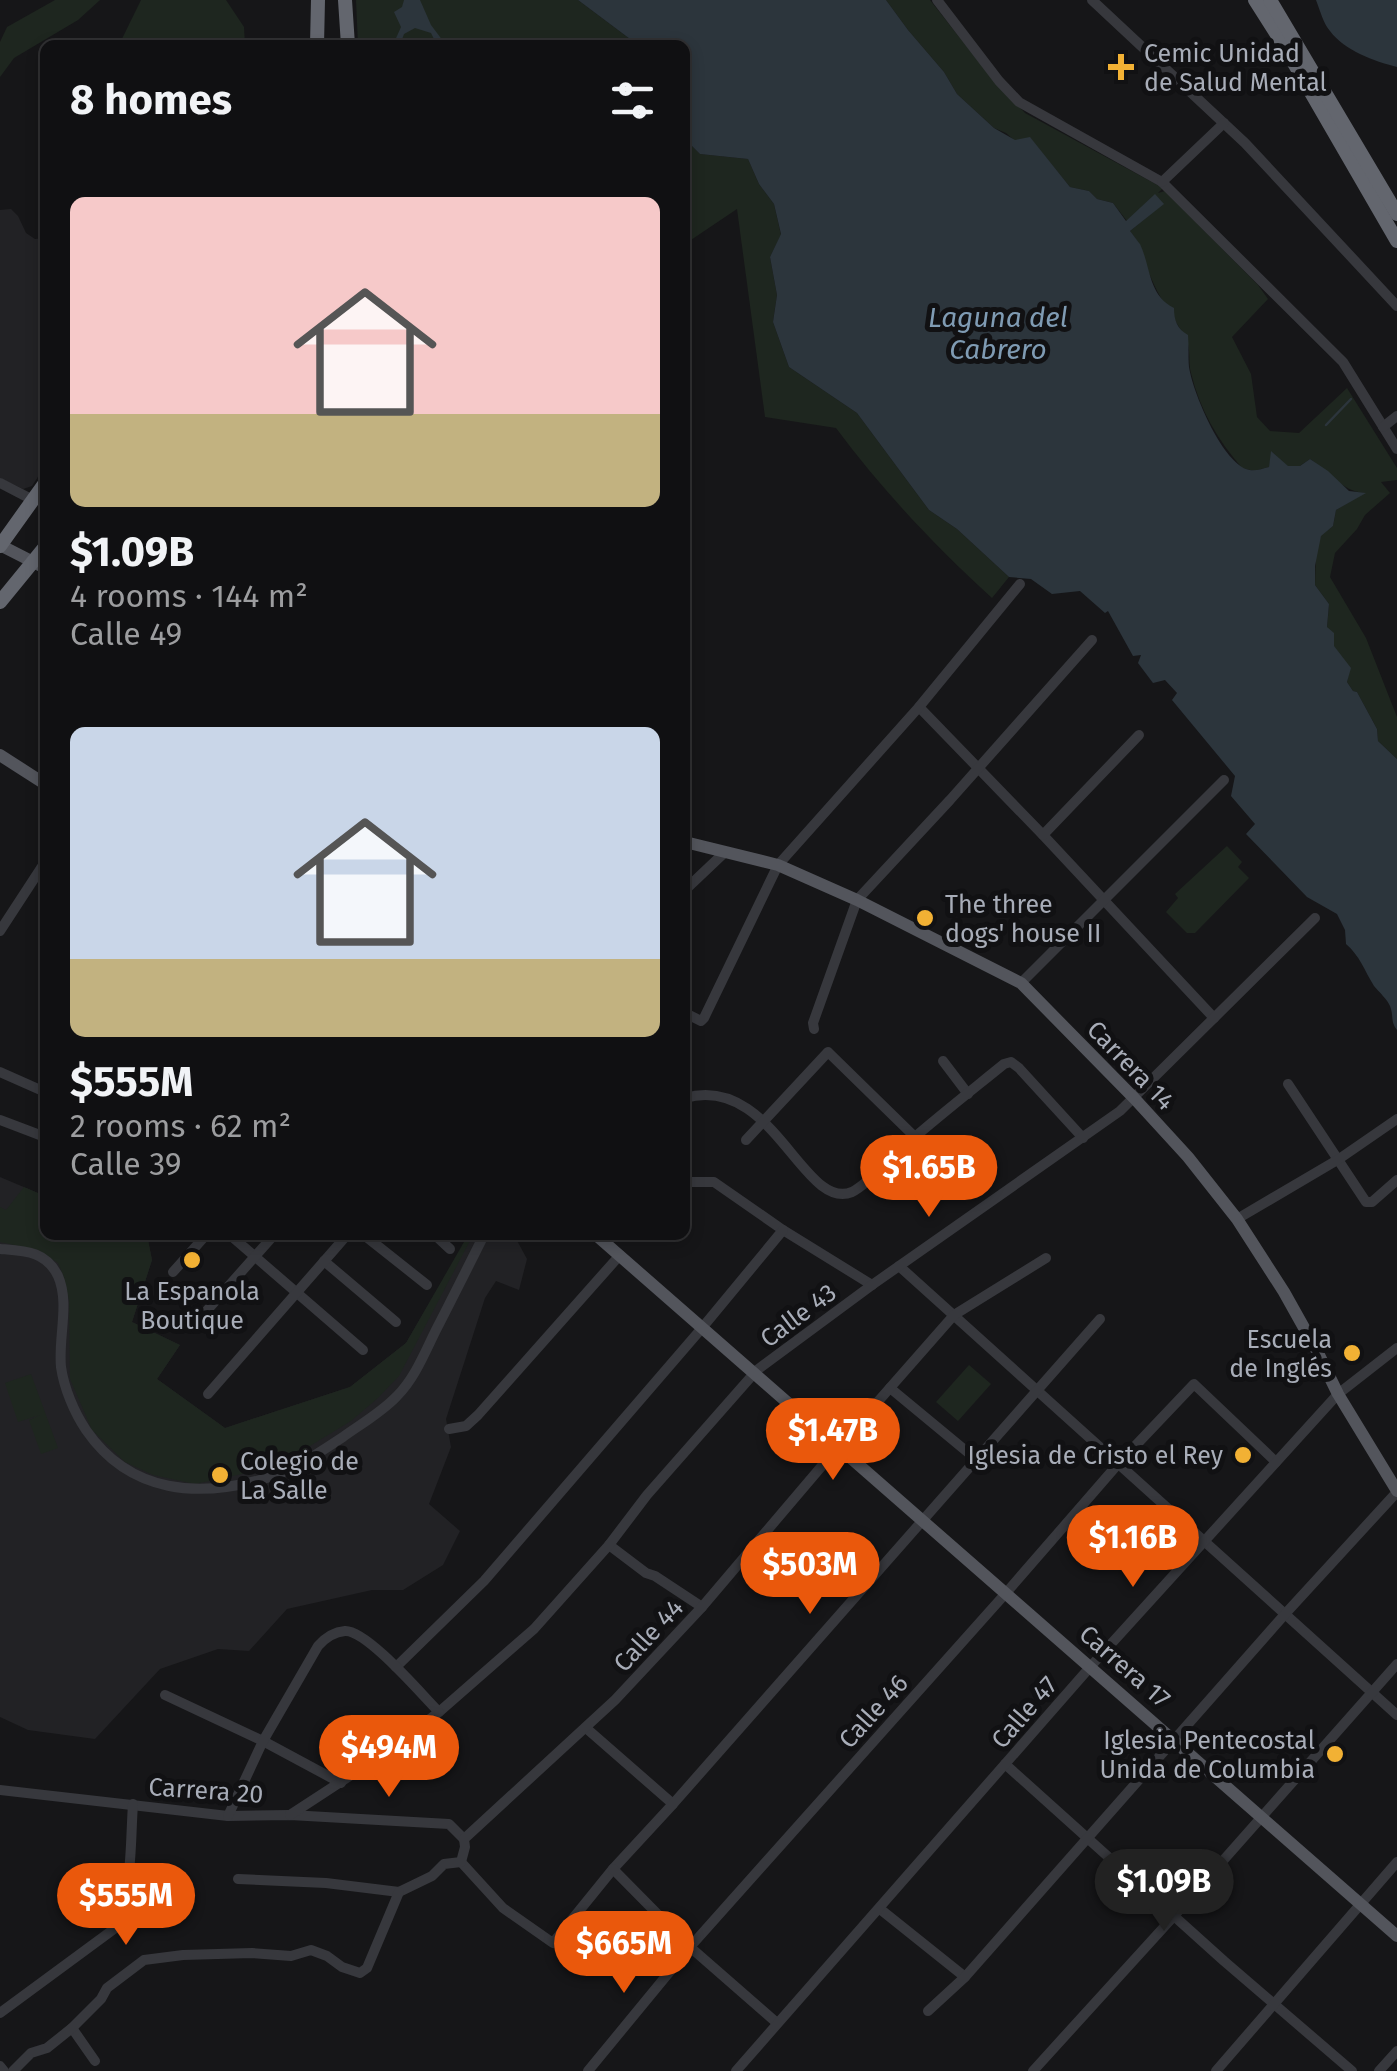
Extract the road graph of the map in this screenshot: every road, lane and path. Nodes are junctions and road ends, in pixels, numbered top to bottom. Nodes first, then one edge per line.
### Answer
1 (318, 0) edge
2 (345, 0) edge
3 (937, 0) edge
4 (1092, 0) edge
5 (1255, 0) edge
6 (1270, 0) edge
7 (318, 40) edge
8 (348, 40) edge
9 (1224, 124) junction
10 (1162, 182) junction
11 (1397, 214) edge
12 (1397, 241) edge
13 (1397, 306) edge
14 (1397, 416) edge
15 (1383, 427) junction
16 (1397, 449) edge
17 (0, 483) edge
18 (40, 490) edge
19 (33, 500) junction
20 (0, 546) edge
21 (39, 565) edge
22 (1020, 584) dead end
23 (0, 602) edge
24 (1092, 640) dead end
25 (918, 708) junction
26 (1139, 734) dead end
27 (0, 755) edge
28 (978, 769) junction
29 (1224, 780) dead end
30 (40, 781) edge
31 (1043, 836) junction
32 (690, 843) edge
33 (724, 853) junction
34 (778, 866) junction
35 (40, 870) edge
36 (690, 885) edge
37 (857, 900) junction
38 (1103, 900) junction
39 (1315, 918) dead end
40 (0, 931) edge
41 (1021, 984) junction
42 (690, 1016) edge
43 (1214, 1018) junction
44 (814, 1029) dead end
45 (942, 1061) dead end
46 (0, 1072) edge
47 (1288, 1084) dead end
48 (40, 1090) edge
49 (968, 1094) junction
50 (690, 1097) edge
51 (1134, 1098) junction
52 (1397, 1119) edge
53 (0, 1120) edge
54 (764, 1120) junction
55 (40, 1135) edge
56 (915, 1138) junction
57 (1083, 1138) junction
58 (746, 1140) dead end
59 (1339, 1159) junction
60 (1396, 1181) edge
61 (690, 1182) edge
62 (1237, 1220) junction
63 (782, 1230) junction
64 (202, 1240) edge
65 (235, 1240) edge
66 (269, 1240) edge
67 (343, 1240) edge
68 (370, 1240) edge
69 (440, 1240) edge
70 (482, 1240) edge
71 (602, 1240) edge
72 (0, 1249) edge
73 (450, 1249) dead end
74 (620, 1254) junction
75 (254, 1257) junction
76 (1046, 1258) dead end
77 (324, 1261) junction
78 (898, 1266) junction
79 (173, 1272) dead end
80 (427, 1285) dead end
81 (872, 1285) junction
82 (297, 1293) junction
83 (954, 1316) junction
84 (1100, 1319) dead end
85 (396, 1322) dead end
86 (194, 1325) dead end
87 (702, 1328) junction
88 (1397, 1348) edge
89 (362, 1350) dead end
90 (754, 1374) junction
91 (890, 1388) junction
92 (1038, 1391) junction
93 (208, 1394) dead end
94 (1338, 1394) junction
95 (449, 1429) dead end
96 (838, 1447) junction
97 (976, 1460) junction
98 (1276, 1462) junction
99 (1118, 1464) junction
100 (1397, 1492) edge
101 (922, 1520) junction
102 (1204, 1541) junction
103 (610, 1545) junction
104 (1006, 1593) junction
105 (702, 1608) junction
106 (1286, 1614) junction
107 (1397, 1664) edge
108 (1090, 1666) junction
109 (396, 1667) junction
110 (1371, 1692) junction
111 (164, 1695) dead end
112 (439, 1712) junction
113 (1397, 1715) edge
114 (586, 1728) junction
115 (1176, 1740) junction
116 (264, 1741) junction
117 (1005, 1764) junction
118 (341, 1783) junction
119 (0, 1790) edge
120 (132, 1804) junction
121 (673, 1804) junction
122 (290, 1815) junction
123 (228, 1816) junction
124 (1262, 1816) junction
125 (1087, 1838) junction
126 (464, 1839) junction
127 (461, 1862) junction
128 (1397, 1862) edge
129 (613, 1869) junction
130 (238, 1878) dead end
131 (399, 1892) junction
132 (1361, 1904) junction
133 (880, 1909) junction
134 (1174, 1916) junction
135 (1397, 1936) edge
136 (690, 1947) junction
137 (966, 1977) junction
138 (1274, 2003) junction
139 (928, 2011) dead end
140 (0, 2012) edge
141 (777, 2023) junction
142 (72, 2028) junction
143 (1397, 2051) edge
144 (95, 2061) dead end
145 (595, 2070) edge
146 (13, 2071) edge
147 (736, 2071) edge
148 (1032, 2071) edge
149 (1216, 2071) edge
150 (1352, 2071) edge
151 (1379, 2071) edge

1 - 7 highway
2 - 8 highway
3 - 10 street
4 - 9 street
5 - 12 highway
6 - 11 highway
9 - 10 street
9 - 13 street
10 - 15 street
14 - 15 street
15 - 16 street
17 - 19 street
18 - 19 highway
19 - 20 highway
20 - 21 main road
21 - 23 highway
22 - 25 street
24 - 28 street
25 - 28 street
25 - 34 street
26 - 31 street
27 - 30 main road
28 - 31 street
28 - 37 street
29 - 38 street
31 - 38 street
32 - 33 main road, Carrera 14
33 - 34 main road, Carrera 14
33 - 36 street
34 - 37 main road, Carrera 14
34 - 42 street
35 - 40 street
37 - 41 main road, Carrera 14
37 - 44 street
38 - 41 street
38 - 43 street
39 - 43 street, Calle 43
41 - 51 main road, Carrera 14
43 - 51 street, Calle 43
45 - 49 street
46 - 48 street
47 - 59 street
49 - 56 street
49 - 57 street
50 - 54 street
51 - 57 street, Calle 43
51 - 62 main road, Carrera 14
52 - 59 street
53 - 55 street
54 - 56 street
54 - 56 street
54 - 58 street
57 - 78 street, Calle 43
59 - 60 street
59 - 62 street
61 - 63 street
62 - 94 main road, Carrera 14
63 - 81 street
63 - 87 street
64 - 79 street
65 - 75 street
66 - 75 street
67 - 77 street
68 - 80 street
69 - 73 street
70 - 72 street
71 - 74 main road, Carrera 17
74 - 87 main road, Carrera 17
74 - 95 street
75 - 82 street
75 - 86 street
76 - 83 street, Calle 44
77 - 82 street
77 - 85 street
78 - 81 street, Calle 43
78 - 83 street
81 - 90 street, Calle 43
82 - 89 street
82 - 93 street
83 - 91 street, Calle 44
83 - 92 street
84 - 92 street
87 - 90 main road, Carrera 17
87 - 109 street
88 - 94 street, Calle 47
90 - 96 main road, Carrera 17
90 - 103 street, Calle 43
91 - 96 street, Calle 44
91 - 97 street
92 - 97 street
92 - 99 street
94 - 98 street, Calle 47
94 - 100 main road, Carrera 14
96 - 101 main road, Carrera 17
96 - 105 street, Calle 44
97 - 101 street
98 - 99 street, Calle 46
98 - 102 street, Calle 47
99 - 102 street
99 - 104 street, Calle 46
100 - 106 street
101 - 104 main road, Carrera 17
101 - 121 street
102 - 106 street
102 - 108 street, Calle 47
103 - 105 street
103 - 112 street, Calle 43
104 - 108 main road, Carrera 17
104 - 136 street, Calle 46
105 - 114 street, Calle 44
106 - 110 street
106 - 115 street
107 - 110 street
108 - 115 main road, Carrera 17
108 - 117 street, Calle 47
109 - 112 street
109 - 116 street
110 - 113 street
110 - 124 street
111 - 116 street
112 - 118 street, Calle 43
114 - 121 street
114 - 126 street, Calle 44
115 - 124 main road, Carrera 17
115 - 125 street
116 - 118 street
116 - 123 street
117 - 125 street
117 - 133 street, Calle 47
118 - 122 street, Calle 43
119 - 120 street, Carrera 20
120 - 123 street, Carrera 20
120 - 140 street
121 - 129 street
122 - 123 street, Carrera 20
122 - 126 street, Carrera 20
124 - 132 main road, Carrera 17
124 - 134 street
125 - 134 street
125 - 137 street
126 - 127 street
127 - 129 street
127 - 131 street
128 - 132 street
129 - 136 street
130 - 131 street
131 - 142 street
132 - 135 main road, Carrera 17
132 - 138 street
133 - 137 street
133 - 141 street, Calle 47
134 - 138 street
134 - 148 street
136 - 141 street
136 - 145 street, Calle 46
137 - 139 street
138 - 149 street
138 - 150 street
141 - 147 street, Calle 47
142 - 144 street
142 - 146 street
143 - 151 street

